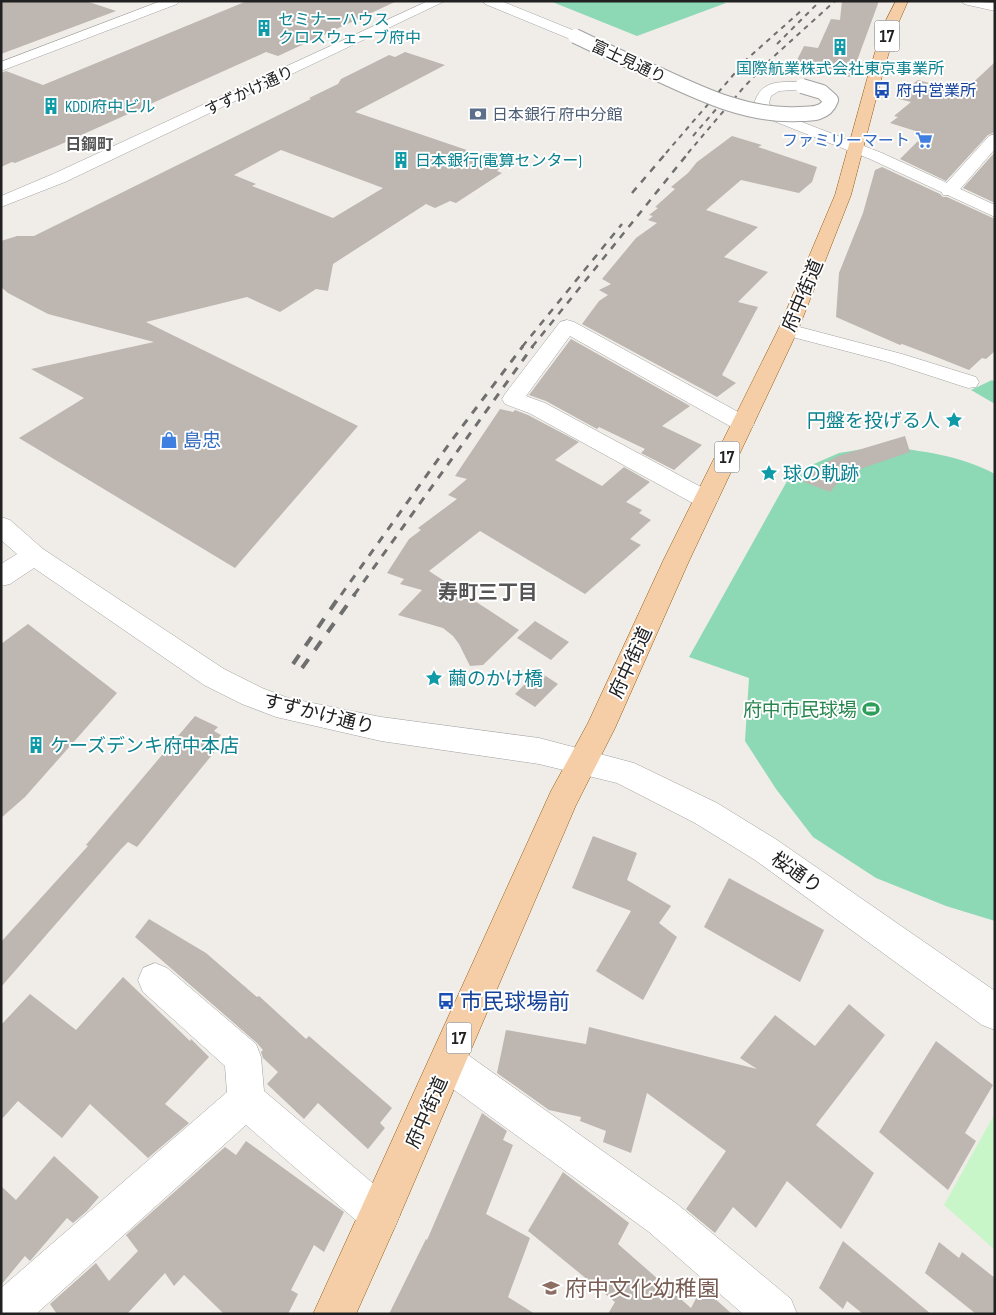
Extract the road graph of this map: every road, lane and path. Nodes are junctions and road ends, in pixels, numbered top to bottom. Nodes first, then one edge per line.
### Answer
1 (173, 1) edge
2 (439, 1) edge
3 (489, 1) edge
4 (902, 1) edge
5 (968, 1) edge
6 (995, 7) edge
7 (1, 67) edge
8 (995, 139) edge
9 (855, 147) junction
10 (59, 178) junction
11 (949, 191) junction
12 (1, 202) edge
13 (1, 210) edge
14 (995, 212) edge
15 (788, 330) junction
16 (968, 382) dead end
17 (743, 424) junction
18 (706, 500) junction
19 (1, 526) edge
20 (34, 555) junction
21 (1, 577) edge
22 (583, 762) junction
23 (155, 980) dead end
24 (995, 1012) edge
25 (448, 1063) junction
26 (246, 1100) junction
27 (380, 1215) junction
28 (4, 1314) edge
29 (334, 1314) edge
30 (776, 1314) edge

1 - 7 street
2 - 10 street, すずかけ通り
3 - 9 street, 富士見通り, bridge
4 - 9 main road, 府中街道 / 17
5 - 6 street
8 - 11 street
9 - 11 street, 富士見通り
9 - 15 main road, 府中街道 / 17
10 - 12 street, すずかけ通り
10 - 13 street, すずかけ通り
11 - 14 street, 富士見通り
15 - 16 street
15 - 17 main road, 府中街道 / 17
17 - 18 main road, 府中街道 / 17
17 - 18 street
18 - 22 main road, 府中街道 / 17
19 - 20 street, すずかけ通り
20 - 21 street
20 - 22 street, すずかけ通り
22 - 24 street, 桜通り
22 - 25 main road, 府中街道 / 17
23 - 26 street
25 - 27 main road, 府中街道 / 17
25 - 30 street
26 - 27 street
26 - 28 street
27 - 29 main road, 府中街道 / 17

